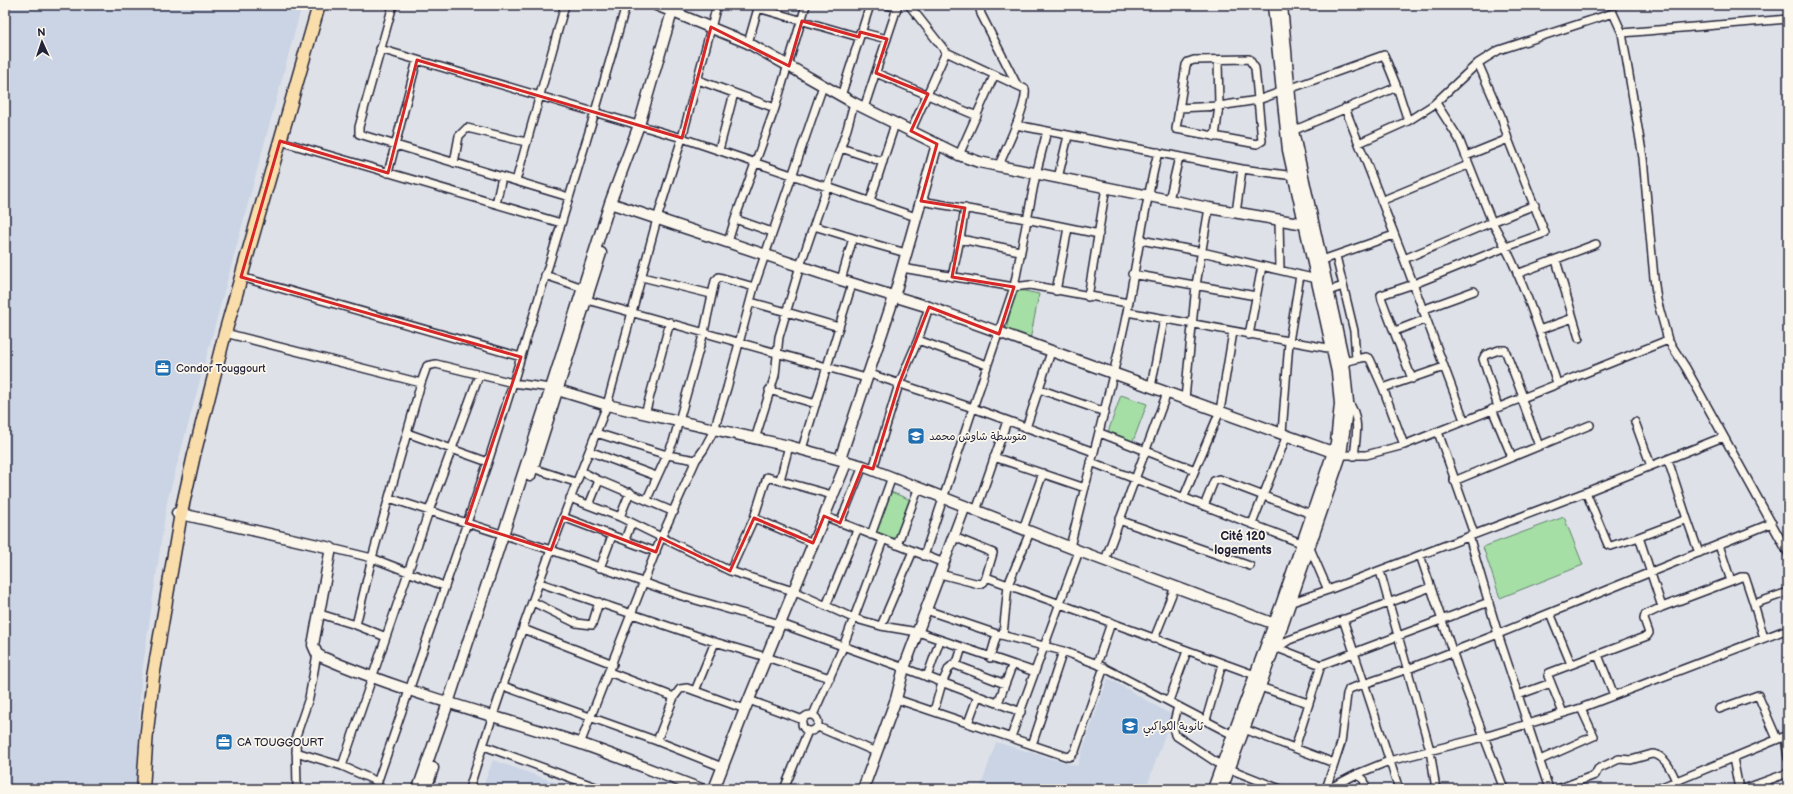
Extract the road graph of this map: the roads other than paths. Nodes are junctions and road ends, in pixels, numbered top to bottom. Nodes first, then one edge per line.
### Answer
1 (314, 5) edge
2 (319, 5) edge
3 (392, 5) edge
4 (565, 5) edge
5 (626, 5) edge
6 (656, 5) edge
7 (717, 5) edge
8 (806, 5) edge
9 (870, 5) edge
10 (887, 5) edge
11 (909, 5) edge
12 (979, 5) edge
13 (1273, 5) edge
14 (1282, 5) edge
15 (1611, 5) edge
16 (758, 6) edge
17 (897, 6) edge
18 (673, 8) edge
19 (1613, 13) junction
20 (1278, 16) junction
21 (1788, 19) edge
22 (802, 21) junction
23 (711, 27) junction
24 (1622, 32) junction
25 (860, 34) junction
26 (887, 39) junction
27 (748, 43) junction
28 (380, 49) junction
29 (946, 52) junction
30 (417, 60) junction
31 (1218, 60) junction
32 (1478, 64) junction
33 (789, 66) junction
34 (876, 73) junction
35 (994, 76) junction
36 (698, 80) junction
37 (1017, 85) junction
38 (823, 86) junction
39 (1397, 87) junction
40 (1285, 90) junction
41 (734, 93) junction
42 (928, 94) junction
43 (539, 96) junction
44 (841, 96) junction
45 (1258, 100) junction
46 (854, 103) junction
47 (1436, 103) junction
48 (1219, 106) junction
49 (775, 108) junction
50 (864, 108) junction
51 (1179, 108) junction
52 (1345, 108) junction
53 (595, 112) junction
54 (977, 116) junction
55 (1408, 121) junction
56 (639, 124) junction
57 (895, 124) junction
58 (1016, 125) junction
59 (911, 131) junction
60 (1047, 131) junction
61 (1289, 132) junction
62 (1068, 136) junction
63 (1216, 137) junction
64 (682, 138) junction
65 (1508, 139) junction
66 (280, 141) junction
67 (526, 142) junction
68 (1359, 143) junction
69 (937, 144) junction
70 (395, 145) junction
71 (841, 148) junction
72 (718, 150) junction
73 (1158, 152) junction
74 (959, 155) junction
75 (1466, 156) junction
76 (1179, 157) junction
77 (756, 162) junction
78 (883, 162) junction
79 (454, 163) junction
80 (1468, 165) junction
81 (998, 167) junction
82 (1242, 169) junction
83 (388, 173) junction
84 (1036, 174) junction
85 (792, 176) junction
86 (1294, 176) junction
87 (502, 177) junction
88 (1058, 178) junction
89 (516, 181) junction
90 (827, 187) junction
91 (1106, 187) junction
92 (1147, 195) junction
93 (569, 197) junction
94 (1169, 200) junction
95 (870, 201) junction
96 (921, 201) junction
97 (1381, 201) junction
98 (496, 204) junction
99 (613, 204) junction
100 (1535, 205) junction
101 (965, 208) junction
102 (1209, 208) junction
103 (1236, 213) junction
104 (916, 217) junction
105 (657, 219) junction
106 (735, 219) junction
107 (1026, 219) junction
108 (1279, 220) junction
109 (1492, 222) junction
110 (561, 223) junction
111 (1309, 224) junction
112 (814, 226) junction
113 (1068, 228) junction
114 (772, 232) junction
115 (1099, 234) junction
116 (1394, 235) junction
117 (853, 238) junction
118 (960, 239) junction
119 (1141, 240) junction
120 (728, 242) junction
121 (1596, 244) dead end
122 (1506, 247) junction
123 (1020, 251) junction
124 (1202, 252) junction
125 (906, 253) junction
126 (765, 255) junction
127 (1336, 256) junction
128 (1404, 259) junction
129 (1322, 260) junction
130 (1556, 260) junction
131 (800, 266) junction
132 (1262, 266) junction
133 (902, 268) junction
134 (1280, 270) junction
135 (1132, 274) junction
136 (1517, 274) junction
137 (545, 275) junction
138 (1300, 275) junction
139 (952, 276) junction
140 (240, 277) junction
141 (642, 277) junction
142 (1318, 279) junction
143 (841, 280) junction
144 (852, 284) junction
145 (1414, 284) junction
146 (1196, 285) junction
147 (1343, 286) junction
148 (754, 287) junction
149 (1014, 287) junction
150 (583, 288) junction
151 (1056, 290) junction
152 (1328, 290) junction
153 (1474, 291) dead end
154 (712, 294) junction
155 (1256, 296) junction
156 (894, 297) junction
157 (1088, 297) junction
158 (587, 300) junction
159 (751, 302) junction
160 (1128, 304) junction
161 (929, 308) junction
162 (1422, 310) junction
163 (632, 312) junction
164 (787, 312) junction
165 (1127, 312) junction
166 (1573, 318) junction
167 (1164, 319) junction
168 (1426, 319) junction
169 (670, 322) junction
170 (1192, 325) junction
171 (839, 327) junction
172 (1539, 330) junction
173 (1395, 331) junction
174 (704, 332) junction
175 (1233, 332) junction
176 (224, 333) junction
177 (999, 334) junction
178 (1249, 335) junction
179 (1580, 338) dead end
180 (918, 340) junction
181 (1668, 340) junction
182 (1289, 342) junction
183 (738, 343) junction
184 (1333, 349) junction
185 (1051, 352) junction
186 (776, 353) junction
187 (521, 357) junction
188 (1356, 359) junction
189 (1344, 362) junction
190 (987, 365) junction
191 (827, 367) junction
192 (1444, 367) junction
193 (1114, 373) junction
194 (479, 375) junction
195 (867, 376) junction
196 (1412, 379) junction
197 (513, 382) junction
198 (421, 383) junction
199 (1557, 383) junction
200 (899, 384) junction
201 (1151, 387) junction
202 (1384, 388) junction
203 (555, 389) junction
204 (1039, 389) junction
205 (769, 390) junction
206 (1167, 393) junction
207 (1522, 397) junction
208 (1185, 399) junction
209 (1348, 402) junction
210 (816, 404) junction
211 (607, 405) junction
212 (973, 408) junction
213 (1495, 408) junction
214 (1220, 411) junction
215 (1105, 412) junction
216 (645, 414) junction
217 (1464, 420) junction
218 (1007, 421) junction
219 (679, 422) junction
220 (1635, 422) dead end
221 (1590, 425) dead end
222 (1357, 426) junction
223 (1026, 428) junction
224 (1345, 429) junction
225 (714, 430) junction
226 (1438, 432) junction
227 (407, 433) junction
228 (596, 433) junction
229 (1100, 433) junction
230 (1284, 434) junction
231 (1723, 437) junction
232 (755, 439) junction
233 (1404, 445) junction
234 (789, 446) junction
235 (1539, 446) junction
236 (452, 448) junction
237 (589, 450) junction
238 (802, 450) junction
239 (1094, 452) junction
240 (1146, 452) junction
241 (1337, 454) junction
242 (667, 455) junction
243 (1354, 456) junction
244 (994, 457) junction
245 (1512, 457) junction
246 (696, 460) junction
247 (843, 460) junction
248 (1668, 460) junction
249 (488, 462) junction
250 (1091, 462) junction
251 (1651, 466) junction
252 (532, 468) junction
253 (868, 468) junction
254 (1195, 470) junction
255 (581, 471) junction
256 (1043, 474) junction
257 (656, 476) junction
258 (892, 477) junction
259 (780, 480) junction
260 (1134, 480) junction
261 (600, 481) junction
262 (1454, 481) junction
263 (575, 482) junction
264 (919, 487) junction
265 (1085, 488) junction
266 (630, 492) junction
267 (1586, 492) junction
268 (832, 495) junction
269 (1263, 495) junction
270 (944, 497) junction
271 (389, 498) junction
272 (570, 498) junction
273 (1183, 498) junction
274 (647, 499) junction
275 (589, 506) junction
276 (965, 506) junction
277 (1204, 506) junction
278 (976, 510) junction
279 (429, 511) junction
280 (674, 512) junction
281 (179, 513) junction
282 (1311, 514) junction
283 (824, 516) junction
284 (563, 517) junction
285 (620, 517) junction
286 (754, 518) junction
287 (1687, 519) junction
288 (1119, 520) junction
289 (466, 523) junction
290 (631, 523) junction
291 (840, 523) junction
292 (1772, 523) junction
293 (1252, 524) junction
294 (857, 530) junction
295 (1026, 530) junction
296 (871, 535) junction
297 (1471, 535) junction
298 (612, 536) junction
299 (506, 537) junction
300 (954, 537) junction
301 (1639, 537) junction
302 (661, 538) junction
303 (625, 540) junction
304 (883, 540) junction
305 (813, 544) junction
306 (1305, 544) junction
307 (897, 545) junction
308 (1719, 545) junction
309 (331, 548) junction
310 (1075, 549) junction
311 (551, 550) junction
312 (913, 551) junction
313 (656, 552) junction
314 (1699, 553) junction
315 (1788, 553) edge
316 (1420, 555) junction
317 (924, 556) junction
318 (372, 558) junction
319 (1105, 560) junction
320 (944, 564) junction
321 (1250, 566) dead end
322 (600, 568) junction
323 (730, 571) junction
324 (1380, 571) junction
325 (409, 572) junction
326 (1650, 573) junction
327 (940, 574) junction
328 (986, 577) junction
329 (1731, 581) junction
330 (645, 582) junction
331 (540, 583) junction
332 (1008, 585) junction
333 (444, 586) junction
334 (1175, 587) junction
335 (1431, 587) junction
336 (1328, 590) junction
337 (793, 591) junction
338 (1788, 592) edge
339 (533, 602) junction
340 (599, 602) junction
341 (1388, 602) junction
342 (1490, 602) junction
343 (1059, 604) junction
344 (1285, 604) junction
345 (1754, 604) junction
346 (826, 606) junction
347 (1662, 607) junction
348 (926, 610) junction
349 (632, 613) junction
350 (1550, 613) junction
351 (320, 614) junction
352 (853, 618) junction
353 (1343, 619) junction
354 (1442, 620) junction
355 (1111, 623) junction
356 (356, 624) junction
357 (780, 624) junction
358 (882, 626) junction
359 (1278, 626) junction
360 (524, 629) junction
361 (1788, 629) edge
362 (918, 632) junction
363 (1000, 634) junction
364 (1498, 634) junction
365 (386, 637) junction
366 (1398, 637) junction
367 (1764, 638) junction
368 (1154, 639) junction
369 (940, 640) junction
370 (715, 642) junction
371 (1044, 645) junction
372 (843, 647) junction
373 (962, 647) junction
374 (1276, 648) junction
375 (1063, 651) junction
376 (1187, 651) junction
377 (1452, 651) junction
378 (1353, 653) junction
379 (317, 654) junction
380 (1598, 655) junction
381 (766, 656) junction
382 (990, 658) junction
383 (613, 664) junction
384 (953, 664) junction
385 (1097, 664) junction
386 (1222, 664) junction
387 (1571, 664) junction
388 (1321, 665) junction
389 (1012, 666) junction
390 (1104, 667) junction
391 (904, 668) junction
392 (1408, 669) junction
393 (610, 672) junction
394 (1034, 672) junction
395 (1255, 675) junction
396 (927, 676) junction
397 (373, 678) junction
398 (830, 678) junction
399 (942, 683) junction
400 (1005, 684) junction
401 (1364, 684) junction
402 (1551, 684) junction
403 (503, 686) junction
404 (1260, 687) junction
405 (408, 690) junction
406 (695, 691) junction
407 (1518, 695) junction
408 (1614, 695) junction
409 (978, 696) junction
410 (674, 697) junction
411 (896, 699) junction
412 (1169, 701) junction
413 (998, 703) junction
414 (1308, 703) junction
415 (451, 704) junction
416 (747, 704) junction
417 (1178, 706) junction
418 (1581, 708) junction
419 (1719, 709) dead end
420 (934, 711) junction
421 (1021, 712) junction
422 (1563, 713) junction
423 (813, 715) junction
424 (493, 716) junction
425 (592, 717) junction
426 (803, 720) junction
427 (1206, 720) junction
428 (968, 723) junction
429 (1527, 724) junction
430 (818, 727) junction
431 (1244, 729) junction
432 (808, 731) junction
433 (1233, 735) junction
434 (1786, 736) edge
435 (1011, 737) junction
436 (1484, 737) junction
437 (1777, 739) junction
438 (657, 741) junction
439 (580, 744) junction
440 (1032, 744) junction
441 (484, 746) junction
442 (1296, 748) junction
443 (1430, 750) junction
444 (296, 752) junction
445 (876, 752) junction
446 (1732, 758) junction
447 (1788, 758) edge
448 (1540, 760) junction
449 (1389, 761) junction
450 (1334, 764) junction
451 (342, 766) junction
452 (722, 767) junction
453 (1225, 768) junction
454 (1788, 773) edge
455 (1357, 774) junction
456 (1676, 781) junction
457 (376, 786) edge
458 (1330, 788) edge
459 (140, 789) edge
460 (143, 789) edge
461 (297, 789) edge
462 (418, 789) edge
463 (426, 789) edge
464 (469, 789) edge
465 (601, 789) edge
466 (701, 789) edge
467 (714, 789) edge
468 (784, 789) edge
469 (863, 789) edge
470 (1213, 789) edge
471 (1222, 789) edge
472 (1280, 789) edge
473 (1366, 789) edge
474 (1399, 789) edge
475 (1436, 789) edge
476 (1504, 789) edge
477 (1549, 789) edge
478 (1558, 789) edge
479 (1657, 789) edge
480 (1739, 789) edge
481 (1744, 789) edge

1 - 281 main road
2 - 66 main road
3 - 28 street
4 - 43 street
5 - 53 street
6 - 18 street
7 - 23 street
8 - 22 street
9 - 25 street
10 - 17 street
11 - 29 street
12 - 37 street
13 - 20 street
14 - 20 street
15 - 19 street
16 - 22 street
16 - 27 street
17 - 26 street
18 - 23 street
18 - 56 street
19 - 24 street
19 - 32 street
20 - 40 street
21 - 24 street
22 - 25 street
22 - 33 street
23 - 27 street
23 - 36 street
24 - 181 street
25 - 26 street
25 - 44 street
26 - 34 street
27 - 33 street
28 - 30 street
28 - 70 street
29 - 35 street
29 - 42 street
30 - 43 street
30 - 70 street
31 - 45 street
31 - 48 street
31 - 51 street
32 - 47 street
32 - 65 street
33 - 38 street
33 - 49 street
34 - 42 street
34 - 50 street
35 - 37 street
35 - 54 street
36 - 41 street
36 - 64 street
37 - 58 street
38 - 44 street
38 - 85 street
39 - 40 street
39 - 52 street
39 - 55 street
40 - 45 street
40 - 61 street
41 - 49 street
41 - 72 street
42 - 54 street
42 - 59 street
43 - 53 street
43 - 67 street
44 - 46 street
45 - 48 street
45 - 63 street
46 - 50 street
46 - 71 street
47 - 55 street
47 - 75 street
48 - 51 street
48 - 63 street
49 - 77 street
50 - 57 street
51 - 63 street
52 - 61 street
52 - 68 street
53 - 56 street
53 - 93 street
54 - 74 street
55 - 68 street
56 - 64 street
56 - 99 street
57 - 59 street
57 - 78 street
58 - 60 street
58 - 81 street
59 - 69 street
60 - 62 street
60 - 84 street
61 - 86 street
61 - 111 street
62 - 73 street
62 - 88 street
64 - 72 street
64 - 105 street
65 - 75 street
65 - 100 street
66 - 83 street
66 - 140 main road
67 - 79 street
67 - 89 street
68 - 97 street
69 - 74 street
69 - 96 street
70 - 79 street
70 - 83 street
71 - 78 street
71 - 90 street
72 - 77 street
73 - 76 street
73 - 92 street
74 - 81 street
75 - 80 street
76 - 82 street
76 - 94 street
77 - 85 street
77 - 106 street
78 - 95 street
79 - 87 street
80 - 97 street
80 - 109 street
81 - 84 street
82 - 86 street
82 - 103 street
83 - 98 street
84 - 88 street
84 - 107 street
85 - 90 street
85 - 114 street
86 - 111 street
87 - 89 street
87 - 98 street
88 - 91 street
89 - 93 street
90 - 95 street
90 - 112 street
91 - 92 street
91 - 115 street
92 - 94 street
92 - 119 street
93 - 110 street
94 - 102 street
95 - 104 street
96 - 101 street
96 - 104 street
97 - 116 street
98 - 110 street
99 - 105 street
99 - 150 street
99 - 158 street
100 - 109 street
100 - 122 street
101 - 107 street
101 - 118 street
102 - 103 street
102 - 124 street
103 - 108 street
104 - 125 street
105 - 120 street
105 - 141 street
106 - 114 street
106 - 120 street
107 - 113 street
107 - 123 street
108 - 111 street
108 - 134 street
109 - 122 street
109 - 128 street
110 - 137 street
111 - 129 street
111 - 142 street
112 - 117 street
112 - 131 street
113 - 115 street
113 - 151 street
114 - 126 street
115 - 157 street
116 - 127 street
116 - 128 street
117 - 125 street
117 - 143 street
118 - 123 street
118 - 139 street
119 - 124 street
119 - 135 street
120 - 126 street
121 - 130 street
122 - 136 street
122 - 145 street
123 - 149 street
124 - 132 street
124 - 146 street
125 - 133 street
126 - 131 street
126 - 148 street
127 - 129 street
127 - 147 street
128 - 145 street
129 - 152 street
130 - 136 street
130 - 166 street
131 - 143 street
131 - 164 street
132 - 134 street
132 - 155 street
133 - 139 street
133 - 156 street
134 - 138 street
135 - 146 street
135 - 160 street
136 - 172 street
137 - 150 street
137 - 187 street
138 - 142 street
138 - 182 street
139 - 149 street
140 - 176 main road
140 - 187 street
141 - 154 street
141 - 163 street
142 - 184 street
143 - 144 street
144 - 156 street
144 - 171 street
145 - 162 street
145 - 173 street
146 - 155 street
146 - 170 street
147 - 152 street
147 - 188 street
148 - 154 street
148 - 159 street
149 - 151 street
149 - 177 street
150 - 203 street
151 - 157 street
152 - 189 street
153 - 162 street
154 - 174 street
155 - 178 street
156 - 161 street
156 - 195 street
157 - 160 street
158 - 163 street
158 - 203 street
159 - 164 street
159 - 183 street
160 - 165 street
161 - 177 street
161 - 180 street
162 - 168 street
163 - 169 street
163 - 211 street
164 - 171 street
164 - 186 street
165 - 167 street
165 - 193 street
166 - 172 street
166 - 179 street
167 - 170 street
167 - 201 street
168 - 173 street
168 - 192 street
169 - 174 street
169 - 216 street
170 - 175 street
170 - 208 street
171 - 191 street
172 - 199 street
173 - 196 street
174 - 183 street
174 - 219 street
175 - 178 street
175 - 214 street
176 - 198 street
176 - 281 main road
177 - 185 street
177 - 190 street
178 - 182 street
180 - 190 street
180 - 200 street
181 - 199 street
181 - 231 street
182 - 184 street
182 - 230 street
183 - 186 street
183 - 225 street
184 - 241 street
185 - 193 street
185 - 204 street
186 - 191 street
186 - 205 street
187 - 197 street
188 - 189 street
188 - 202 street
189 - 209 street
190 - 212 street
191 - 195 street
191 - 210 street
192 - 196 street
192 - 217 street
193 - 201 street
193 - 215 street
194 - 197 street
194 - 198 street
194 - 236 street
195 - 200 street
195 - 247 street
196 - 202 street
197 - 203 street
197 - 249 street
198 - 227 street
199 - 207 street
200 - 212 street
200 - 253 street
201 - 206 street
202 - 233 street
203 - 211 street
203 - 252 street
203 - 299 street
204 - 215 street
204 - 223 street
205 - 210 street
205 - 232 street
206 - 208 street
206 - 240 street
207 - 213 street
207 - 213 street
207 - 235 street
208 - 214 street
209 - 222 street
209 - 224 street
210 - 238 street
211 - 216 street
211 - 228 street
212 - 218 street
212 - 270 street
213 - 217 street
213 - 245 street
214 - 230 street
214 - 254 street
215 - 229 street
216 - 219 street
217 - 226 street
218 - 223 street
218 - 244 street
219 - 225 street
219 - 242 street
220 - 251 street
221 - 235 street
222 - 224 street
222 - 243 street
223 - 239 street
224 - 241 street
225 - 232 street
225 - 246 street
226 - 233 street
226 - 262 street
227 - 236 street
227 - 271 street
228 - 237 street
228 - 242 street
229 - 239 street
229 - 240 street
230 - 241 street
230 - 269 street
231 - 248 street
231 - 292 street
232 - 234 street
233 - 243 street
234 - 238 street
234 - 259 street
235 - 245 street
236 - 249 street
236 - 279 street
237 - 255 street
237 - 257 street
238 - 247 street
239 - 250 street
240 - 254 street
240 - 260 street
241 - 243 street
241 - 282 street
241 - 306 street
242 - 246 street
242 - 257 street
244 - 256 street
244 - 278 street
245 - 262 street
246 - 280 street
247 - 253 street
247 - 268 street
248 - 251 street
248 - 287 street
249 - 289 street
250 - 260 street
250 - 265 street
251 - 267 street
252 - 263 street
252 - 299 street
253 - 258 street
253 - 291 street
254 - 273 street
255 - 261 street
255 - 263 street
256 - 265 street
256 - 295 street
257 - 274 street
258 - 264 street
258 - 296 street
259 - 268 street
259 - 286 street
260 - 273 street
260 - 288 street
261 - 266 street
261 - 275 street
262 - 297 street
263 - 272 street
264 - 270 street
264 - 307 street
265 - 310 street
266 - 274 street
266 - 285 street
267 - 297 street
267 - 301 street
268 - 283 street
269 - 277 street
269 - 282 street
269 - 293 street
270 - 276 street
270 - 317 street
271 - 279 street
271 - 318 street
272 - 275 street
272 - 284 street
273 - 277 street
274 - 280 street
275 - 285 street
276 - 278 street
276 - 300 street
277 - 293 street
278 - 295 street
279 - 289 street
279 - 325 street
280 - 302 street
281 - 309 street
281 - 459 main road
281 - 460 main road
282 - 306 street
283 - 291 street
283 - 305 street
284 - 298 street
284 - 311 street
285 - 290 street
286 - 305 street
286 - 323 street
287 - 301 street
287 - 314 street
288 - 319 street
288 - 321 street
289 - 299 street
289 - 333 street
290 - 302 street
290 - 303 street
291 - 294 street
292 - 308 street
292 - 315 street
293 - 306 street
294 - 296 street
294 - 346 street
295 - 310 street
295 - 332 street
296 - 304 street
297 - 316 street
297 - 342 street
298 - 303 street
298 - 322 street
299 - 311 street
299 - 415 street
300 - 320 street
300 - 328 street
301 - 326 street
302 - 313 street
302 - 323 street
303 - 313 street
304 - 307 street
304 - 352 street
305 - 337 street
306 - 336 street
306 - 344 street
307 - 312 street
308 - 314 street
308 - 329 street
309 - 318 street
309 - 351 street
310 - 319 street
310 - 343 street
311 - 322 street
311 - 331 street
312 - 317 street
312 - 358 street
313 - 330 street
314 - 326 street
316 - 324 street
316 - 335 street
317 - 320 street
318 - 325 street
318 - 356 street
319 - 334 street
320 - 327 street
322 - 330 street
323 - 337 street
324 - 336 street
324 - 341 street
325 - 333 street
325 - 365 street
326 - 347 street
326 - 350 street
327 - 328 street
327 - 348 street
328 - 332 street
329 - 345 street
329 - 347 street
330 - 349 street
330 - 357 street
331 - 339 street
331 - 340 street
332 - 343 street
332 - 363 street
333 - 405 street
334 - 359 street
334 - 368 street
335 - 341 street
335 - 354 street
336 - 344 street
337 - 346 street
337 - 357 street
338 - 345 street
339 - 340 street
339 - 360 street
340 - 349 street
341 - 353 street
341 - 366 street
342 - 354 street
342 - 364 street
343 - 355 street
343 - 371 street
344 - 359 street
345 - 367 street
346 - 352 street
347 - 380 street
348 - 362 street
348 - 363 street
349 - 370 street
349 - 383 street
350 - 364 street
350 - 387 street
351 - 356 street
351 - 379 street
352 - 358 street
352 - 372 street
353 - 374 street
353 - 378 street
354 - 366 street
354 - 377 street
355 - 368 street
355 - 385 street
356 - 365 street
357 - 372 street
357 - 381 street
358 - 362 street
359 - 374 street
359 - 395 street
360 - 383 street
360 - 403 street
361 - 367 street
362 - 369 street
362 - 391 street
363 - 371 street
363 - 382 street
364 - 377 street
364 - 407 street
365 - 397 street
366 - 378 street
366 - 392 street
367 - 408 street
368 - 376 street
369 - 373 street
369 - 396 street
370 - 381 street
370 - 406 street
371 - 375 street
371 - 394 street
372 - 391 street
372 - 398 street
373 - 382 street
373 - 384 street
374 - 388 street
374 - 404 street
375 - 385 street
375 - 440 street
376 - 386 street
376 - 412 street
377 - 392 street
377 - 436 street
378 - 388 street
378 - 401 street
379 - 397 street
379 - 444 street
380 - 387 street
380 - 408 street
381 - 398 street
381 - 416 street
382 - 389 street
383 - 393 street
384 - 399 street
384 - 400 street
385 - 390 street
386 - 395 street
386 - 427 street
387 - 402 street
388 - 414 street
389 - 394 street
389 - 400 street
390 - 412 street
390 - 440 street
391 - 396 street
391 - 411 street
392 - 401 street
392 - 443 street
393 - 410 street
393 - 425 street
394 - 421 street
395 - 433 street
396 - 399 street
397 - 405 street
397 - 451 street
398 - 423 street
399 - 409 street
399 - 420 street
400 - 413 street
401 - 449 street
401 - 450 street
402 - 407 street
402 - 422 street
403 - 424 street
403 - 425 street
404 - 414 street
404 - 431 street
405 - 415 street
405 - 457 street
406 - 410 street
406 - 416 street
407 - 429 street
408 - 418 street
409 - 413 street
409 - 428 street
410 - 438 street
411 - 420 street
411 - 445 street
412 - 417 street
413 - 421 street
414 - 442 street
415 - 424 street
415 - 462 street
415 - 463 street
416 - 426 street
416 - 452 street
417 - 427 street
417 - 453 street
418 - 422 street
418 - 448 street
419 - 437 street
420 - 428 street
421 - 435 street
422 - 429 street
423 - 426 street
423 - 430 street
424 - 439 street
424 - 441 street
425 - 438 street
425 - 439 street
426 - 432 street
427 - 433 street
428 - 435 street
429 - 436 street
429 - 448 street
430 - 432 street
430 - 445 street
431 - 442 street
431 - 453 street
432 - 468 street
433 - 453 street
434 - 437 street
434 - 447 street
435 - 440 street
436 - 443 street
436 - 476 street
437 - 446 street
438 - 452 street
439 - 466 street
441 - 464 street
441 - 465 street
442 - 450 street
443 - 449 street
443 - 475 street
444 - 451 street
444 - 461 street
445 - 469 street
446 - 456 street
446 - 480 street
448 - 477 street
449 - 455 street
449 - 474 street
450 - 458 street
451 - 457 street
452 - 467 street
453 - 470 street
453 - 471 street
453 - 472 street
454 - 481 street
455 - 458 street
455 - 473 street
456 - 478 street
456 - 479 street

